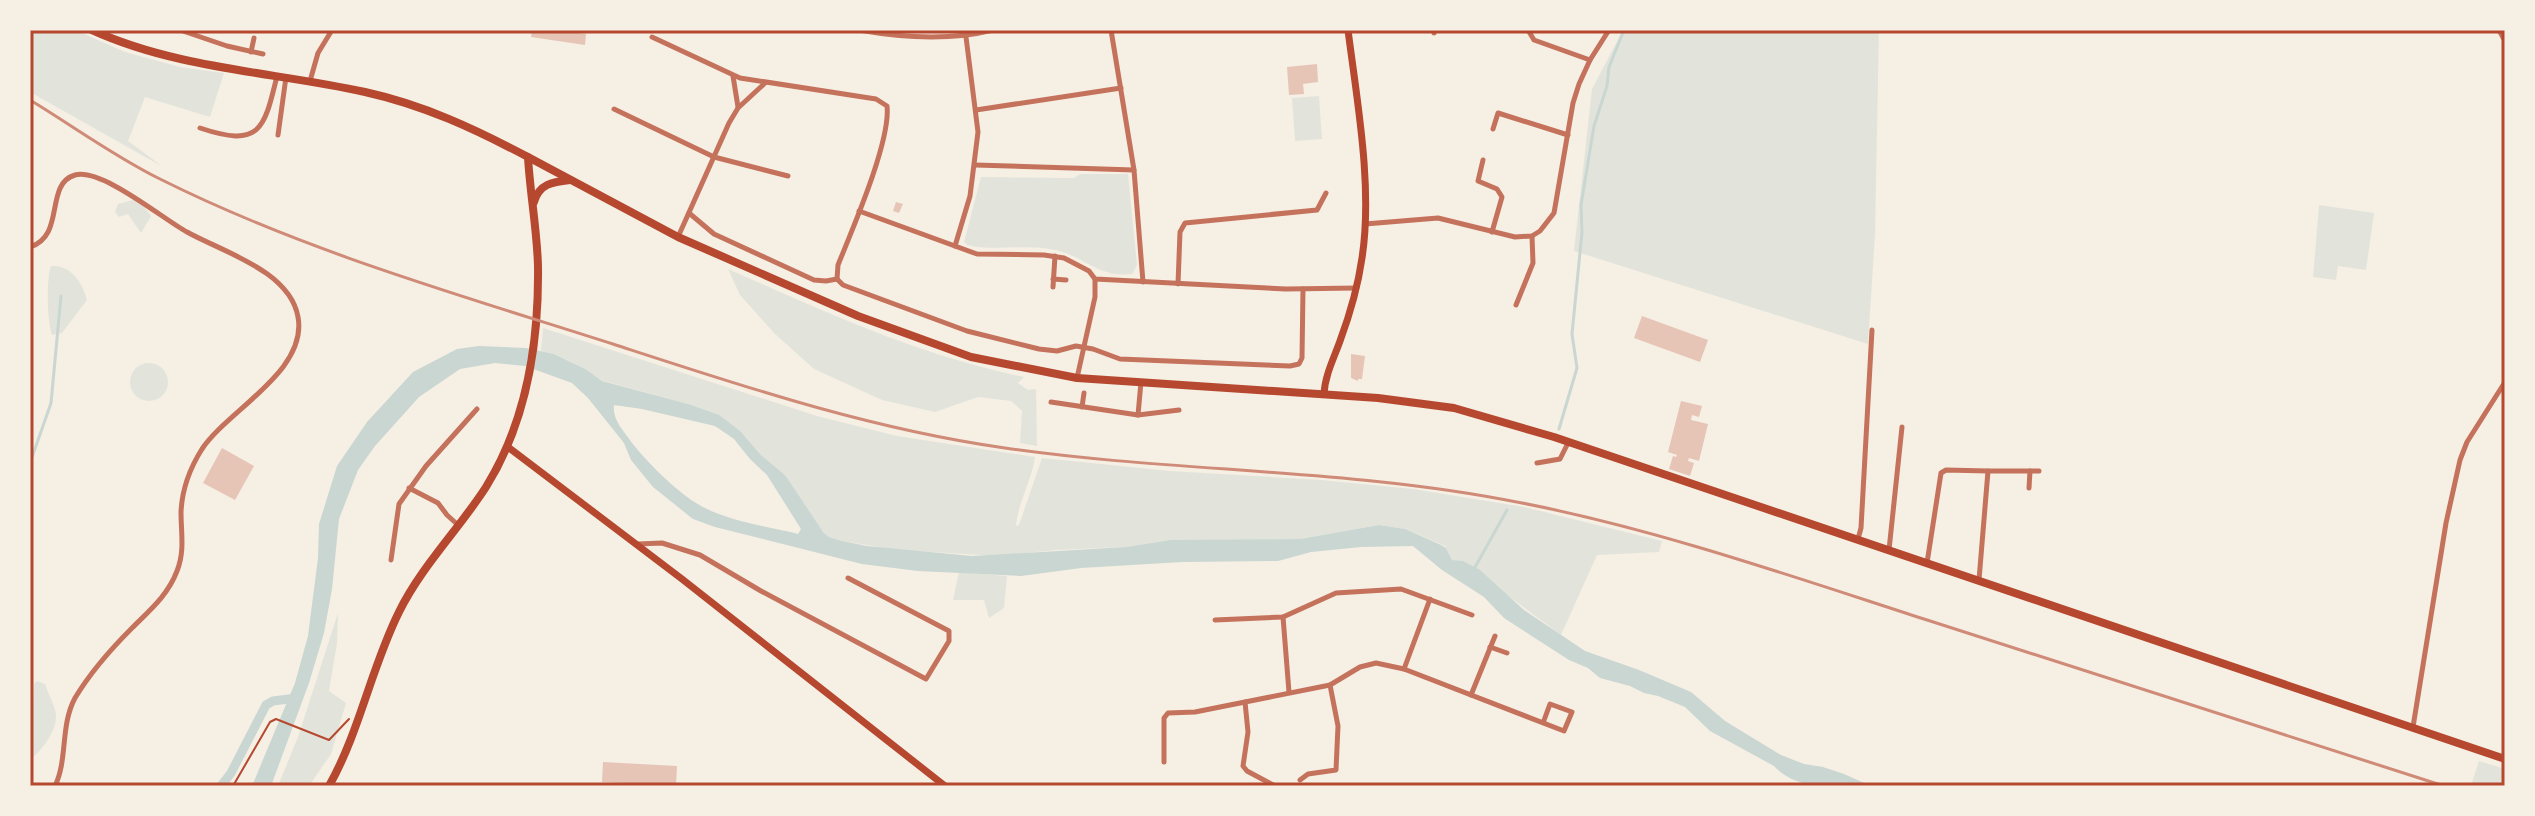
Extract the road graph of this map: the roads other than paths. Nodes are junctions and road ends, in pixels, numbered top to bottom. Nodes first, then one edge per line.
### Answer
1 (92, 30) edge
2 (180, 30) edge
3 (332, 30) edge
4 (859, 30) edge
5 (993, 30) edge
6 (1111, 30) edge
7 (1348, 30) edge
8 (1528, 30) edge
9 (1609, 30) edge
10 (2499, 30) edge
11 (652, 37) dead end
12 (966, 37) junction
13 (254, 38) dead end
14 (2505, 41) edge
15 (251, 52) junction
16 (263, 54) dead end
17 (1590, 60) junction
18 (282, 76) junction
19 (733, 76) junction
20 (310, 81) junction
21 (766, 82) junction
22 (1121, 88) junction
23 (738, 108) junction
24 (614, 109) dead end
25 (976, 110) junction
26 (200, 128) dead end
27 (1493, 129) dead end
28 (278, 135) dead end
29 (1568, 135) junction
30 (528, 157) junction
31 (714, 157) junction
32 (1483, 160) dead end
33 (975, 165) junction
34 (1134, 170) junction
35 (788, 176) dead end
36 (570, 180) junction
37 (1326, 193) dead end
38 (532, 206) junction
39 (859, 211) junction
40 (689, 213) junction
41 (1365, 224) junction
42 (1492, 232) junction
43 (1532, 236) junction
44 (678, 237) junction
45 (955, 246) junction
46 (30, 247) edge
47 (1055, 256) junction
48 (837, 279) junction
49 (1053, 279) junction
50 (1095, 279) junction
51 (1066, 280) dead end
52 (1143, 282) junction
53 (1178, 284) junction
54 (1053, 287) dead end
55 (1357, 288) junction
56 (1303, 289) junction
57 (1516, 305) dead end
58 (1872, 330) dead end
59 (1084, 347) junction
60 (1077, 378) junction
61 (1141, 382) junction
62 (2505, 382) edge
63 (1084, 393) dead end
64 (1324, 394) junction
65 (1051, 402) dead end
66 (1082, 407) junction
67 (477, 409) dead end
68 (1179, 410) dead end
69 (1138, 415) junction
70 (1902, 427) dead end
71 (1568, 442) junction
72 (508, 447) junction
73 (1537, 463) dead end
74 (1988, 471) junction
75 (2030, 471) junction
76 (2039, 471) dead end
77 (409, 488) junction
78 (2029, 488) dead end
79 (459, 526) junction
80 (1858, 539) junction
81 (636, 545) junction
82 (1889, 550) junction
83 (391, 560) dead end
84 (1927, 563) junction
85 (848, 578) dead end
86 (1979, 580) junction
87 (1430, 599) junction
88 (1472, 615) dead end
89 (1283, 617) junction
90 (1215, 620) dead end
91 (1495, 636) dead end
92 (1490, 647) junction
93 (1507, 653) dead end
94 (1404, 669) junction
95 (1330, 685) junction
96 (1289, 692) junction
97 (1471, 695) junction
98 (1245, 702) junction
99 (1543, 723) junction
100 (2412, 728) junction
101 (2505, 759) edge
102 (1164, 762) dead end
103 (1300, 780) dead end
104 (55, 786) edge
105 (329, 786) edge
106 (945, 786) edge
107 (1275, 786) edge

1 - 18 main road
2 - 15 street
3 - 20 street
4 - 12 street
5 - 12 street
6 - 22 street
7 - 41 main road
8 - 17 street
9 - 17 street
10 - 14 street
11 - 19 street
12 - 25 street
13 - 15 street
15 - 16 street
17 - 29 street
18 - 20 main road
18 - 26 street
18 - 28 street
19 - 21 street
19 - 23 street
20 - 30 main road
21 - 23 street
21 - 39 street
22 - 25 street
22 - 34 street
23 - 31 street
24 - 31 street
25 - 33 street
27 - 29 street
29 - 43 street
30 - 36 main road
30 - 38 main road
31 - 35 street
31 - 40 street
32 - 42 street
33 - 34 street
33 - 45 street
34 - 52 street
36 - 38 main road
36 - 44 main road
37 - 53 street
38 - 72 main road
39 - 45 street
39 - 48 street
40 - 44 street
40 - 48 street
41 - 42 street
41 - 55 main road
42 - 43 street
43 - 57 street
44 - 60 main road
45 - 47 street
46 - 104 street
47 - 49 street
47 - 50 street
48 - 59 street
49 - 51 street
49 - 54 street
50 - 52 street
50 - 59 street
52 - 53 street
53 - 56 street
55 - 56 street
55 - 64 main road
56 - 59 street
58 - 80 street
59 - 60 street
60 - 61 main road
61 - 64 main road
61 - 69 street
62 - 100 street
63 - 66 street
64 - 71 main road
65 - 66 street
66 - 69 street
67 - 77 street
68 - 69 street
70 - 82 street
71 - 73 street
71 - 80 main road
72 - 79 main road
72 - 81 main road
74 - 75 street
74 - 84 street
74 - 86 street
75 - 76 street
75 - 78 street
77 - 79 street
77 - 83 street
79 - 105 main road
80 - 82 main road
81 - 85 street
81 - 106 main road
82 - 84 main road
84 - 86 main road
86 - 100 main road
87 - 88 street
87 - 89 street
87 - 94 street
89 - 90 street
89 - 96 street
91 - 92 street
92 - 93 street
92 - 97 street
94 - 95 street
94 - 97 street
95 - 96 street
95 - 103 street
96 - 98 street
97 - 99 street
98 - 102 street
98 - 107 street
99 - 99 street
100 - 101 main road

